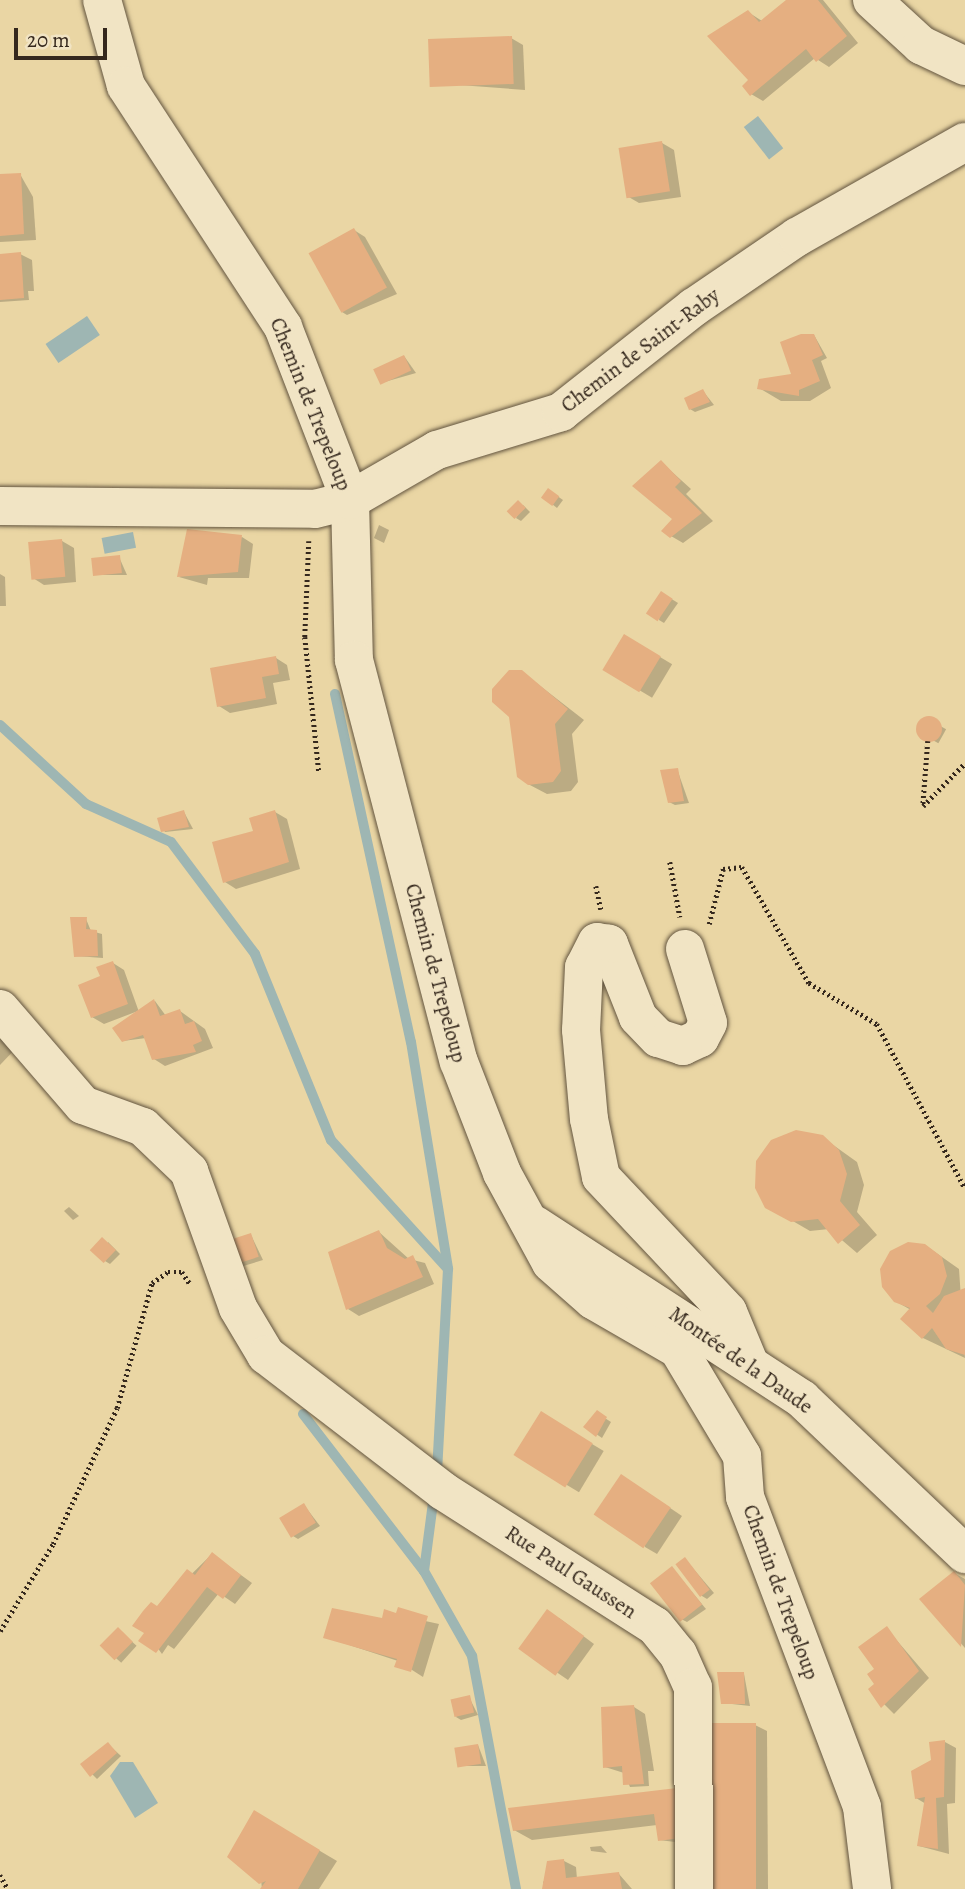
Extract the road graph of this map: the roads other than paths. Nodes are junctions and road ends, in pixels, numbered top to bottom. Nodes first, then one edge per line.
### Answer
1 (102, 0) edge
2 (872, 0) edge
3 (965, 66) edge
4 (965, 142) edge
5 (333, 505) junction
6 (0, 506) edge
7 (696, 939) road end
8 (0, 1009) edge
9 (528, 1220) junction
10 (748, 1360) junction
11 (965, 1554) edge
12 (694, 1889) edge
13 (872, 1889) edge

1 - 5 street, Chemin de Trepeloup
2 - 3 street
4 - 5 street, Chemin de Saint-Raby
5 - 6 street
5 - 9 street, Chemin de Trepeloup
7 - 10 street
8 - 12 street, Rue Paul Gaussen
9 - 10 street, Montée de la Daude
9 - 13 street, Chemin de Trepeloup
10 - 11 street, Montée de la Daude

